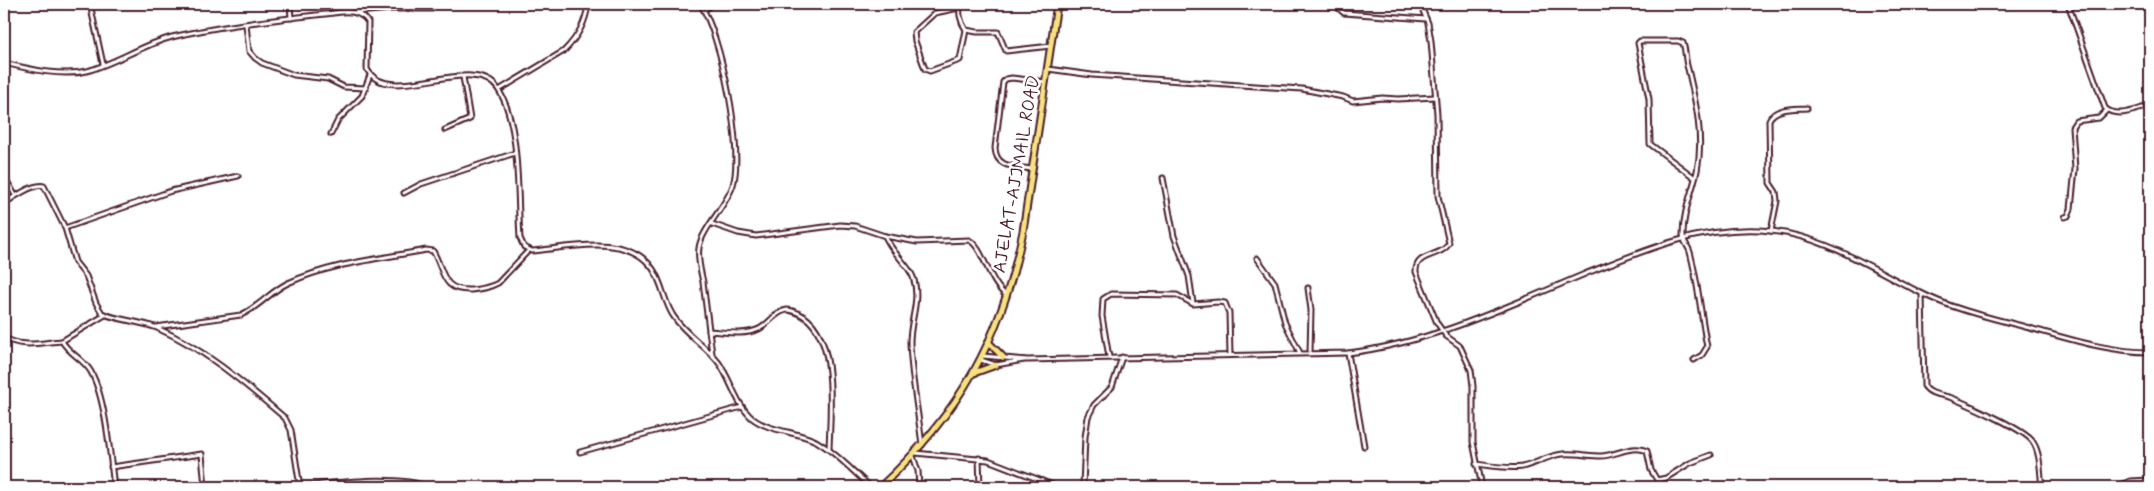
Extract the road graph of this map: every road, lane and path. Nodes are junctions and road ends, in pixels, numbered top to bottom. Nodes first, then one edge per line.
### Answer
1 (90, 4) edge
2 (290, 4) edge
3 (588, 4) edge
4 (700, 4) edge
5 (714, 4) edge
6 (962, 4) edge
7 (1057, 4) edge
8 (1337, 4) edge
9 (1420, 4) edge
10 (2068, 4) edge
11 (960, 8) junction
12 (432, 9) dead end
13 (704, 10) junction
14 (356, 12) junction
15 (291, 18) junction
16 (1426, 19) junction
17 (246, 25) junction
18 (966, 30) junction
19 (1051, 46) junction
20 (4, 63) edge
21 (103, 64) junction
22 (1048, 69) junction
23 (370, 74) junction
24 (463, 77) junction
25 (1046, 82) junction
26 (366, 88) junction
27 (499, 90) junction
28 (1435, 97) junction
29 (2150, 106) edge
30 (1807, 108) dead end
31 (2107, 110) junction
32 (444, 130) dead end
33 (331, 134) dead end
34 (516, 153) junction
35 (1033, 169) junction
36 (4, 176) edge
37 (238, 176) dead end
38 (1163, 178) dead end
39 (1695, 178) junction
40 (404, 193) dead end
41 (15, 194) junction
42 (4, 204) edge
43 (2065, 217) dead end
44 (712, 224) junction
45 (65, 228) junction
46 (1771, 231) junction
47 (885, 236) junction
48 (1683, 238) junction
49 (528, 250) junction
50 (1258, 258) dead end
51 (1308, 288) dead end
52 (1922, 294) junction
53 (1007, 296) junction
54 (1193, 304) junction
55 (105, 315) junction
56 (155, 328) junction
57 (709, 331) junction
58 (1442, 331) junction
59 (4, 337) edge
60 (62, 341) junction
61 (989, 343) junction
62 (2150, 352) edge
63 (1300, 353) junction
64 (1310, 353) junction
65 (1348, 353) junction
66 (712, 355) junction
67 (1230, 355) junction
68 (1003, 357) junction
69 (1122, 357) junction
70 (982, 358) junction
71 (1109, 358) junction
72 (1027, 360) junction
73 (1694, 360) dead end
74 (996, 365) junction
75 (974, 373) junction
76 (742, 406) junction
77 (922, 445) junction
78 (1364, 446) dead end
79 (828, 449) junction
80 (580, 452) dead end
81 (914, 455) junction
82 (1711, 455) dead end
83 (979, 458) junction
84 (1476, 464) junction
85 (111, 466) junction
86 (2150, 480) edge
87 (1042, 481) junction
88 (114, 487) edge
89 (205, 487) edge
90 (300, 487) edge
91 (430, 487) edge
92 (871, 487) edge
93 (880, 487) edge
94 (919, 487) edge
95 (980, 487) edge
96 (1041, 487) edge
97 (1058, 487) edge
98 (1083, 487) edge
99 (1482, 487) edge
100 (2042, 487) edge
101 (2117, 487) edge

1 - 21 street
2 - 15 street
3 - 27 street
4 - 13 street
5 - 13 street
6 - 11 street
7 - 19 main road, AJELAT-AJJMAIL ROAD
8 - 16 street
9 - 16 street
10 - 31 street
11 - 18 street
11 - 18 street
12 - 14 street
13 - 44 street
14 - 15 street
14 - 23 street
15 - 17 street
16 - 28 street
17 - 21 street
17 - 26 street
18 - 19 street
19 - 22 main road, AJELAT-AJJMAIL ROAD
20 - 21 street
22 - 25 main road, AJELAT-AJJMAIL ROAD
22 - 28 street
23 - 24 street
23 - 26 street
24 - 27 street
24 - 32 street
25 - 35 main road, AJELAT-AJJMAIL ROAD
25 - 35 street
26 - 33 street
27 - 34 street
28 - 58 street
29 - 31 street
30 - 46 street
31 - 43 street
34 - 40 street
34 - 49 street
35 - 53 main road, AJELAT-AJJMAIL ROAD
36 - 41 street
37 - 45 street
38 - 54 street
39 - 39 street
39 - 48 street
41 - 42 street
41 - 45 street
44 - 47 street
44 - 57 street
45 - 55 street
46 - 48 street
46 - 52 street
47 - 53 street
47 - 77 street
48 - 58 street
48 - 73 street
49 - 56 street
49 - 66 street
50 - 63 street
51 - 64 street
52 - 62 street
52 - 100 street
53 - 61 main road, AJELAT-AJJMAIL ROAD
54 - 67 street
54 - 71 street
55 - 56 street
55 - 60 street
56 - 90 street
57 - 66 street
57 - 79 street
58 - 65 street
58 - 84 street
59 - 60 street
60 - 85 street
61 - 68 main road
61 - 70 main road, AJELAT-AJJMAIL ROAD
63 - 64 street
63 - 67 street
64 - 65 street
65 - 78 street
66 - 76 street
67 - 69 street
68 - 70 street
68 - 72 street
69 - 71 street
69 - 98 street
70 - 74 street
70 - 75 main road, AJELAT-AJJMAIL ROAD
71 - 72 street
72 - 74 street
74 - 75 main road
75 - 77 main road, AJELAT-AJJMAIL ROAD
76 - 79 street
76 - 80 street
77 - 81 main road, AJELAT-AJJMAIL ROAD
79 - 92 street
81 - 83 street
81 - 93 main road, AJELAT-AJJMAIL ROAD
81 - 94 street
82 - 84 street
83 - 87 street
83 - 95 street
84 - 99 street
85 - 88 street
85 - 89 street
86 - 101 street
87 - 96 street
87 - 97 street
90 - 91 street

